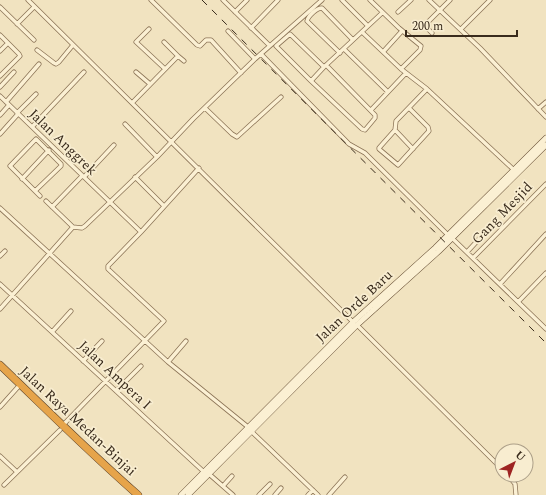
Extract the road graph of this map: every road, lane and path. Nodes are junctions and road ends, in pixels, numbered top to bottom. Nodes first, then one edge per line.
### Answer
1 (28, 0) edge
2 (151, 0) edge
3 (223, 0) edge
4 (247, 0) edge
5 (278, 0) edge
6 (322, 0) edge
7 (342, 0) edge
8 (370, 0) edge
9 (411, 0) edge
10 (429, 0) edge
11 (450, 0) edge
12 (490, 0) edge
13 (34, 6) junction
14 (0, 7) edge
15 (440, 10) junction
16 (235, 12) junction
17 (382, 12) junction
18 (398, 12) dead end
19 (17, 24) junction
20 (368, 26) junction
21 (251, 28) junction
22 (149, 29) dead end
23 (460, 29) junction
24 (228, 31) dead end
25 (402, 31) junction
26 (362, 32) junction
27 (432, 33) dead end
28 (0, 35) edge
29 (34, 40) dead end
30 (353, 40) junction
31 (164, 42) dead end
32 (8, 43) junction
33 (73, 45) junction
34 (269, 45) junction
35 (344, 49) junction
36 (37, 50) dead end
37 (0, 51) edge
38 (382, 52) junction
39 (340, 53) junction
40 (260, 54) junction
41 (178, 56) junction
42 (255, 59) junction
43 (184, 61) dead end
44 (39, 64) dead end
45 (325, 66) junction
46 (165, 69) junction
47 (401, 69) junction
48 (14, 72) dead end
49 (84, 72) dead end
50 (136, 72) dead end
51 (241, 73) junction
52 (406, 73) junction
53 (0, 76) edge
54 (311, 81) junction
55 (150, 84) junction
56 (0, 87) edge
57 (427, 89) junction
58 (388, 92) junction
59 (36, 94) dead end
60 (0, 96) edge
61 (281, 97) dead end
62 (6, 102) junction
63 (546, 102) edge
64 (132, 103) junction
65 (9, 105) junction
66 (205, 108) junction
67 (409, 108) junction
68 (538, 109) junction
69 (371, 110) junction
70 (18, 113) junction
71 (0, 114) edge
72 (546, 117) edge
73 (125, 124) dead end
74 (32, 127) junction
75 (395, 130) junction
76 (0, 134) edge
77 (546, 138) edge
78 (171, 142) junction
79 (114, 145) dead end
80 (546, 145) edge
81 (52, 147) junction
82 (413, 149) junction
83 (48, 151) junction
84 (157, 157) junction
85 (199, 168) junction
86 (516, 172) junction
87 (83, 177) junction
88 (135, 177) junction
89 (22, 179) junction
90 (546, 184) edge
91 (35, 191) junction
92 (40, 196) dead end
93 (46, 200) dead end
94 (110, 203) junction
95 (164, 206) junction
96 (52, 207) junction
97 (0, 208) edge
98 (73, 227) junction
99 (141, 232) junction
100 (546, 234) edge
101 (450, 237) junction
102 (480, 238) dead end
103 (5, 251) dead end
104 (467, 252) junction
105 (49, 253) junction
106 (0, 256) edge
107 (473, 258) junction
108 (546, 273) edge
109 (0, 284) edge
110 (500, 284) junction
111 (12, 295) junction
112 (518, 302) junction
113 (0, 309) edge
114 (71, 311) dead end
115 (355, 323) junction
116 (546, 329) edge
117 (52, 332) junction
118 (102, 341) dead end
119 (186, 341) dead end
120 (146, 342) junction
121 (83, 360) junction
122 (168, 362) junction
123 (0, 365) edge
124 (141, 366) dead end
125 (0, 371) edge
126 (105, 381) junction
127 (18, 387) junction
128 (116, 391) junction
129 (0, 407) edge
130 (61, 428) junction
131 (249, 429) junction
132 (0, 456) edge
133 (494, 461) edge
134 (16, 471) junction
135 (206, 473) junction
136 (232, 476) dead end
137 (345, 477) dead end
138 (514, 483) edge
139 (270, 484) dead end
140 (4, 485) dead end
141 (223, 486) junction
142 (281, 488) dead end
143 (313, 490) junction
144 (133, 495) edge
145 (138, 495) edge
146 (181, 495) edge
147 (188, 495) edge
148 (233, 495) edge
149 (259, 495) edge
150 (275, 495) edge
151 (308, 495) edge
152 (318, 495) edge
153 (329, 495) edge
154 (516, 495) edge

1 - 13 street
2 - 51 street
3 - 16 street
4 - 16 street
5 - 21 street
6 - 34 street
7 - 20 street
8 - 17 street
9 - 18 street
10 - 15 street
11 - 15 street
12 - 23 street
13 - 19 street
13 - 33 street
14 - 19 street
15 - 23 street
15 - 27 street
16 - 21 street
17 - 20 street
17 - 25 street
19 - 29 street
20 - 26 street
21 - 34 street
22 - 46 street
23 - 68 street
24 - 42 street
25 - 38 street
25 - 47 street
26 - 30 street
26 - 38 street
28 - 32 street
30 - 35 street
30 - 39 street
31 - 41 street
32 - 37 street
32 - 53 street
33 - 36 street
33 - 64 street
34 - 40 street
35 - 39 street
35 - 58 street
38 - 47 street
39 - 45 street
40 - 42 street
40 - 101 street
41 - 43 street
41 - 46 street
42 - 51 street
44 - 62 street
45 - 54 street
45 - 54 street
45 - 69 street
46 - 55 street
47 - 52 street
48 - 56 street
49 - 74 street
50 - 55 street
51 - 66 street
52 - 57 street
52 - 58 street
54 - 69 street
55 - 64 street
57 - 67 street
57 - 86 street
58 - 69 street
59 - 70 street
60 - 62 street, Jalan Anggrek
61 - 66 street
62 - 65 street, Jalan Anggrek
63 - 68 street
64 - 78 street
65 - 70 street, Jalan Anggrek
65 - 71 street
66 - 78 street
67 - 75 street
67 - 82 street
68 - 72 street
70 - 74 street, Jalan Anggrek
70 - 76 street
73 - 84 street
74 - 81 street, Jalan Anggrek
75 - 82 street
75 - 82 street
77 - 86 main road, Jalan Orde Baru
78 - 84 street
78 - 85 street
79 - 87 street
80 - 86 main road, Jalan Orde Baru
81 - 83 street
81 - 87 street, Jalan Anggrek
83 - 89 street
83 - 89 street
83 - 91 street
84 - 88 street
85 - 95 street
85 - 115 street
86 - 101 main road, Jalan Orde Baru
87 - 94 street, Jalan Anggrek
87 - 96 street
88 - 94 street
88 - 95 street
89 - 91 street
90 - 107 street, Gang Mesjid
91 - 92 street
93 - 96 street
94 - 98 street
94 - 99 street, Jalan Anggrek
95 - 99 street
96 - 98 street
97 - 105 street
98 - 105 street
99 - 120 street
100 - 110 street
101 - 104 street
101 - 115 main road, Jalan Orde Baru
102 - 104 street
103 - 106 street
104 - 107 street
105 - 111 street
105 - 120 street
107 - 110 street
108 - 112 street
109 - 111 street, Jalan Ampera I
110 - 112 street
111 - 113 street
111 - 117 street, Jalan Ampera I
112 - 116 street
114 - 117 street
115 - 131 main road, Jalan Orde Baru
115 - 133 street
117 - 121 street, Jalan Ampera I
118 - 121 street
119 - 122 street
120 - 122 street
120 - 126 street
121 - 126 street, Jalan Ampera I
122 - 131 street
123 - 130 highway, Jalan Raya Medan-Binjai
124 - 128 street
125 - 127 highway, Jalan Raya Medan-Binjai
126 - 128 street, Jalan Ampera I
126 - 130 street
127 - 129 street
127 - 130 highway, Jalan Raya Medan-Binjai
128 - 135 street, Jalan Ampera I
130 - 134 street
130 - 144 highway, Jalan Raya Medan-Binjai
130 - 145 highway, Jalan Raya Medan-Binjai
131 - 135 main road, Jalan Orde Baru
131 - 143 street
132 - 134 street
134 - 140 street
135 - 141 street, Jalan Ampera I
135 - 146 main road, Jalan Orde Baru
135 - 147 main road, Jalan Orde Baru
136 - 141 street
137 - 153 street
138 - 154 street
139 - 149 street
141 - 148 street, Jalan Ampera I
142 - 150 street
143 - 151 street
143 - 152 street

